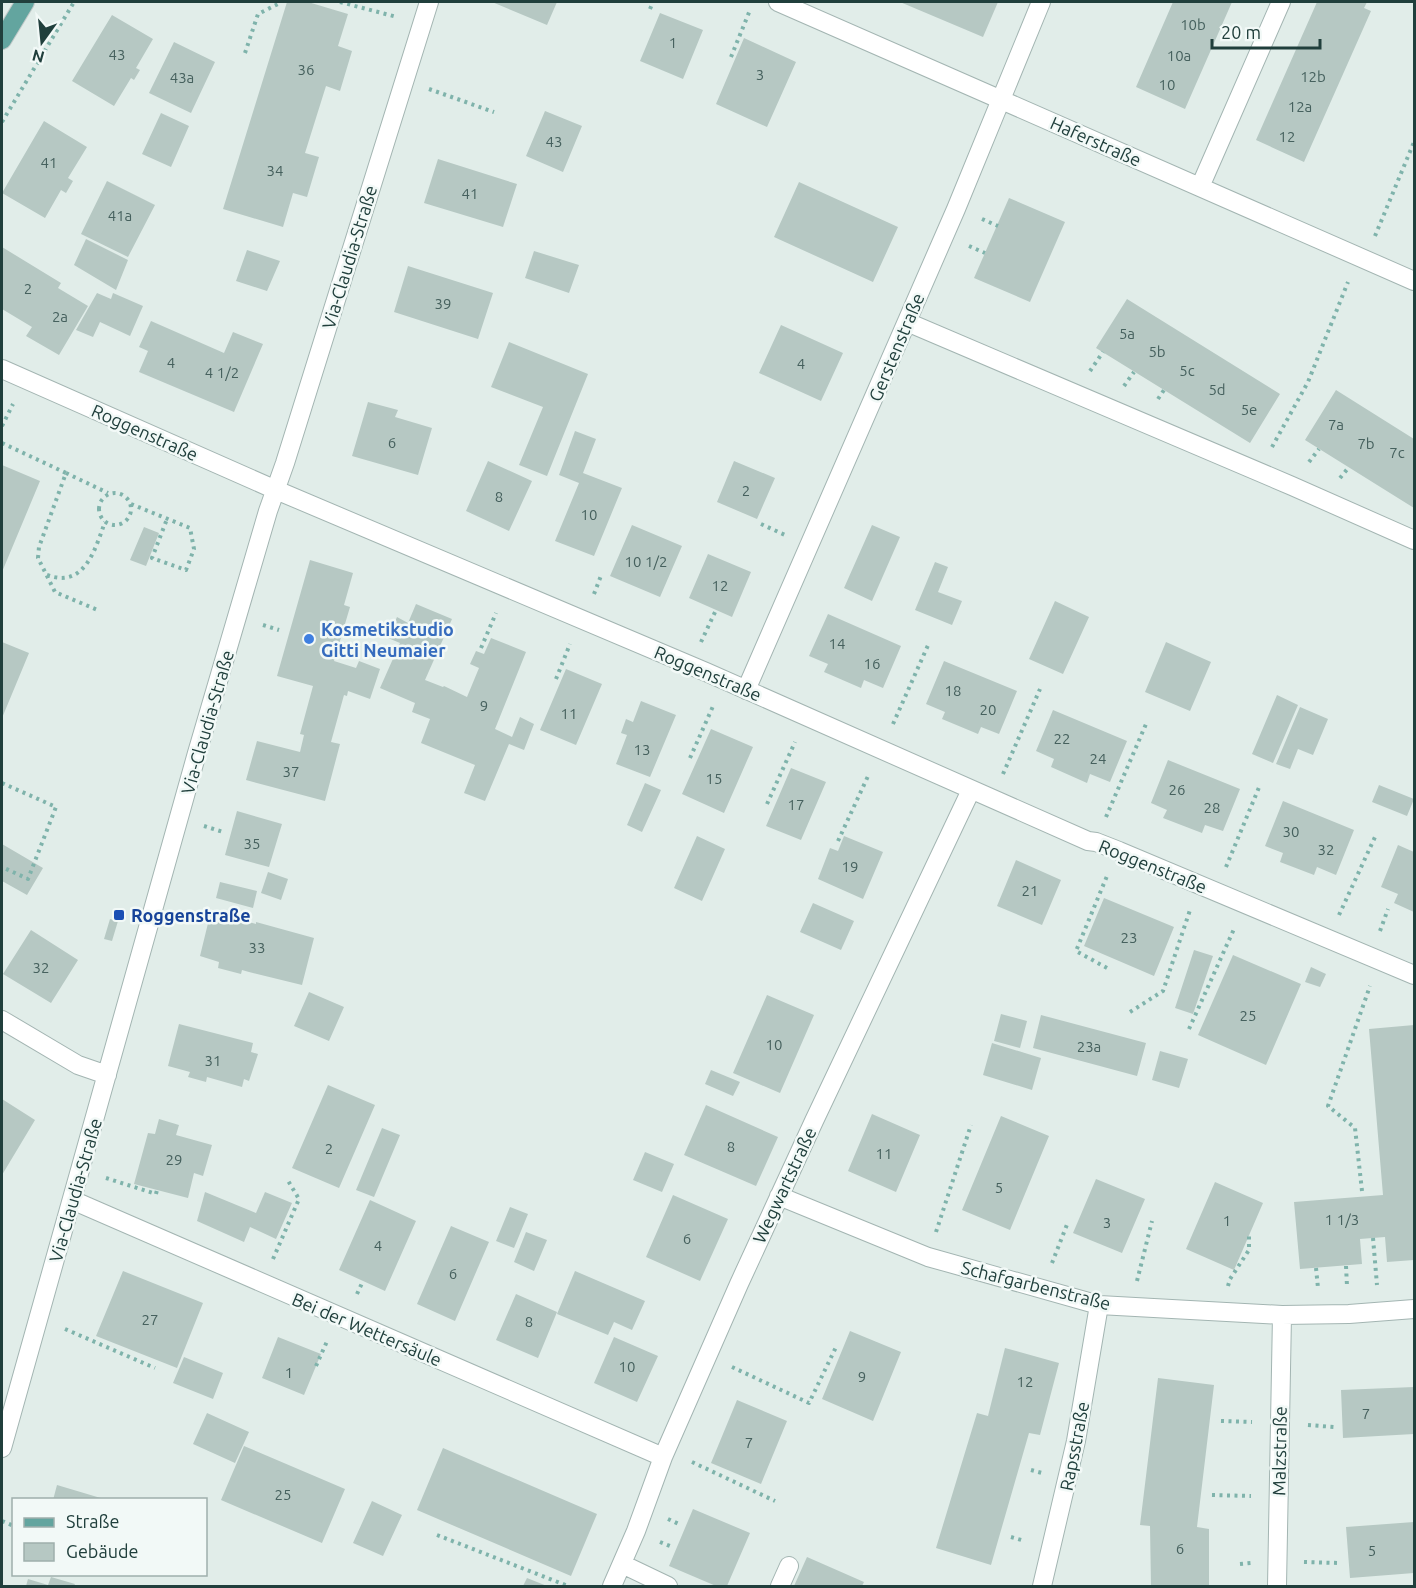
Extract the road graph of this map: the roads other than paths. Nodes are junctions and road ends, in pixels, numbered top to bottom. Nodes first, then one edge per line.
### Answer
1 (25, 2) edge
2 (429, 2) edge
3 (778, 2) edge
4 (1041, 2) edge
5 (1281, 2) edge
6 (2, 40) edge
7 (1002, 99) junction
8 (1200, 187) junction
9 (1414, 281) edge
10 (907, 322) junction
11 (2, 369) edge
12 (276, 490) junction
13 (1414, 540) edge
14 (746, 690) junction
15 (971, 790) junction
16 (1414, 975) edge
17 (2, 1020) edge
18 (107, 1075) junction
19 (779, 1196) junction
20 (72, 1200) junction
21 (1099, 1305) junction
22 (1414, 1309) edge
23 (1282, 1315) junction
24 (6, 1415) edge
25 (2, 1448) edge
26 (665, 1454) junction
27 (622, 1564) junction
28 (789, 1566) dead end
29 (612, 1587) edge
30 (668, 1587) edge
31 (780, 1587) edge
32 (1042, 1587) edge
33 (1276, 1587) edge

1 - 6 main road
2 - 12 street, Via-Claudia-Straße
3 - 7 street, Haferstraße
4 - 7 street, Gerstenstraße
5 - 8 street
7 - 8 street, Haferstraße
7 - 10 street, Gerstenstraße
8 - 9 street, Haferstraße
10 - 13 street
10 - 14 street, Gerstenstraße
11 - 12 street, Roggenstraße
12 - 14 street, Roggenstraße
12 - 18 street, Via-Claudia-Straße
14 - 15 street, Roggenstraße
15 - 16 street, Roggenstraße
15 - 19 street, Wegwartstraße
17 - 18 street
18 - 20 street, Via-Claudia-Straße
19 - 21 street, Schafgarbenstraße
19 - 26 street, Wegwartstraße
20 - 24 street, Via-Claudia-Straße
20 - 26 street, Bei der Wettersäule
21 - 23 street, Schafgarbenstraße
21 - 32 street, Rapsstraße
22 - 23 street, Schafgarbenstraße
23 - 33 street, Malzstraße
24 - 25 street, Via-Claudia-Straße
26 - 27 street, Wegwartstraße
27 - 29 street, Wegwartstraße
27 - 30 street
28 - 31 street

